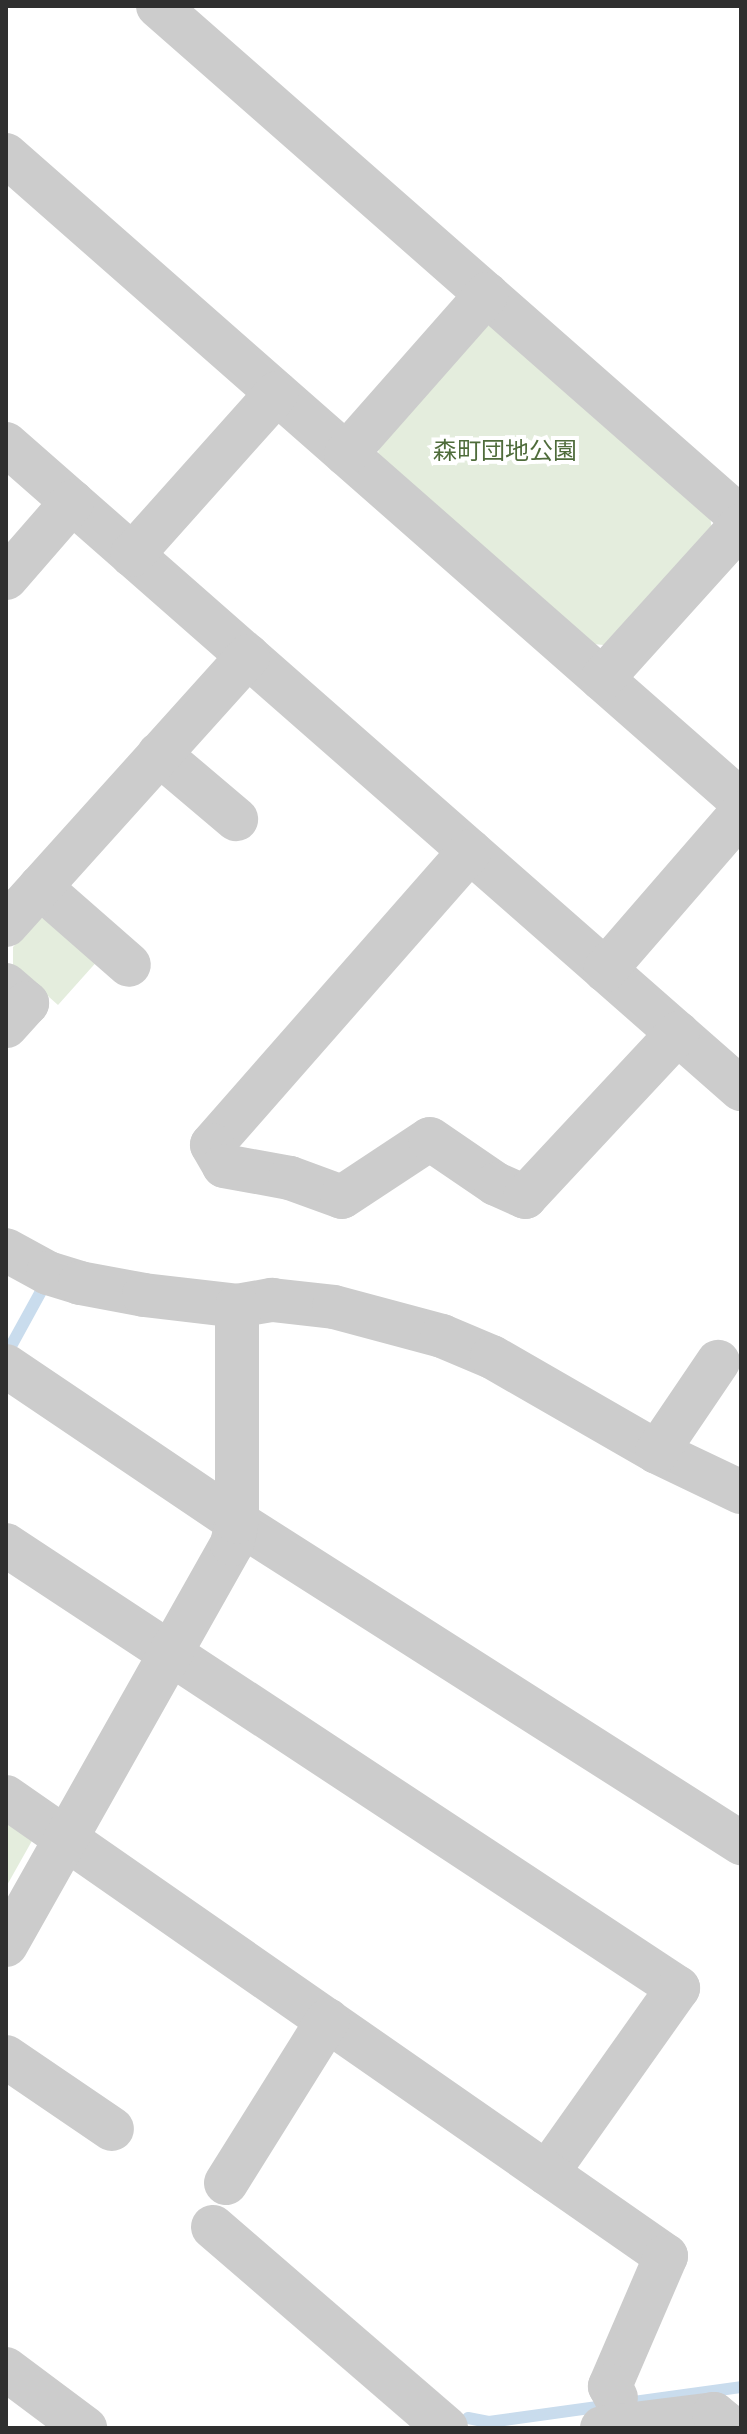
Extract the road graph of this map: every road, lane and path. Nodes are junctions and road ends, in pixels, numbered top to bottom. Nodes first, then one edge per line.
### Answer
1 (158, 6) edge
2 (6, 155) edge
3 (487, 294) junction
4 (277, 393) junction
5 (6, 444) edge
6 (346, 454) junction
7 (72, 502) junction
8 (741, 518) edge
9 (741, 525) edge
10 (132, 555) junction
11 (6, 578) edge
12 (248, 656) junction
13 (602, 679) junction
14 (159, 754) junction
15 (741, 801) edge
16 (741, 813) edge
17 (236, 819) dead end
18 (470, 851) junction
19 (40, 887) junction
20 (6, 925) edge
21 (129, 965) dead end
22 (605, 970) junction
23 (6, 985) edge
24 (6, 1026) edge
25 (678, 1033) junction
26 (741, 1089) edge
27 (6, 1250) edge
28 (237, 1306) junction
29 (718, 1362) dead end
30 (6, 1366) edge
31 (657, 1452) junction
32 (741, 1492) edge
33 (237, 1522) junction
34 (6, 1545) edge
35 (169, 1655) junction
36 (6, 1797) edge
37 (66, 1838) junction
38 (741, 1843) edge
39 (6, 1945) edge
40 (328, 2020) junction
41 (6, 2057) edge
42 (112, 2129) dead end
43 (547, 2173) junction
44 (226, 2183) dead end
45 (213, 2227) dead end
46 (6, 2369) edge
47 (609, 2413) edge
48 (432, 2424) edge
49 (85, 2428) edge
50 (731, 2428) edge

1 - 3 street
2 - 4 street
3 - 6 street
3 - 8 street
4 - 6 street
4 - 10 street
5 - 7 street
6 - 13 street
7 - 10 street
7 - 11 street
9 - 13 street
10 - 12 street
12 - 14 street
12 - 18 street
13 - 15 street
14 - 17 street
14 - 19 street
16 - 22 street
18 - 22 street
18 - 25 street
19 - 20 street
19 - 21 street
22 - 25 street
23 - 24 street
25 - 26 street
27 - 28 street
28 - 31 street
28 - 33 street
29 - 31 street
30 - 33 street
31 - 32 street
33 - 35 street
33 - 38 street
34 - 35 street
35 - 37 street
35 - 43 street
36 - 37 street
37 - 39 street
37 - 40 street
40 - 43 street
40 - 44 street
41 - 42 street
43 - 47 street
45 - 48 street
46 - 49 street
47 - 50 street

